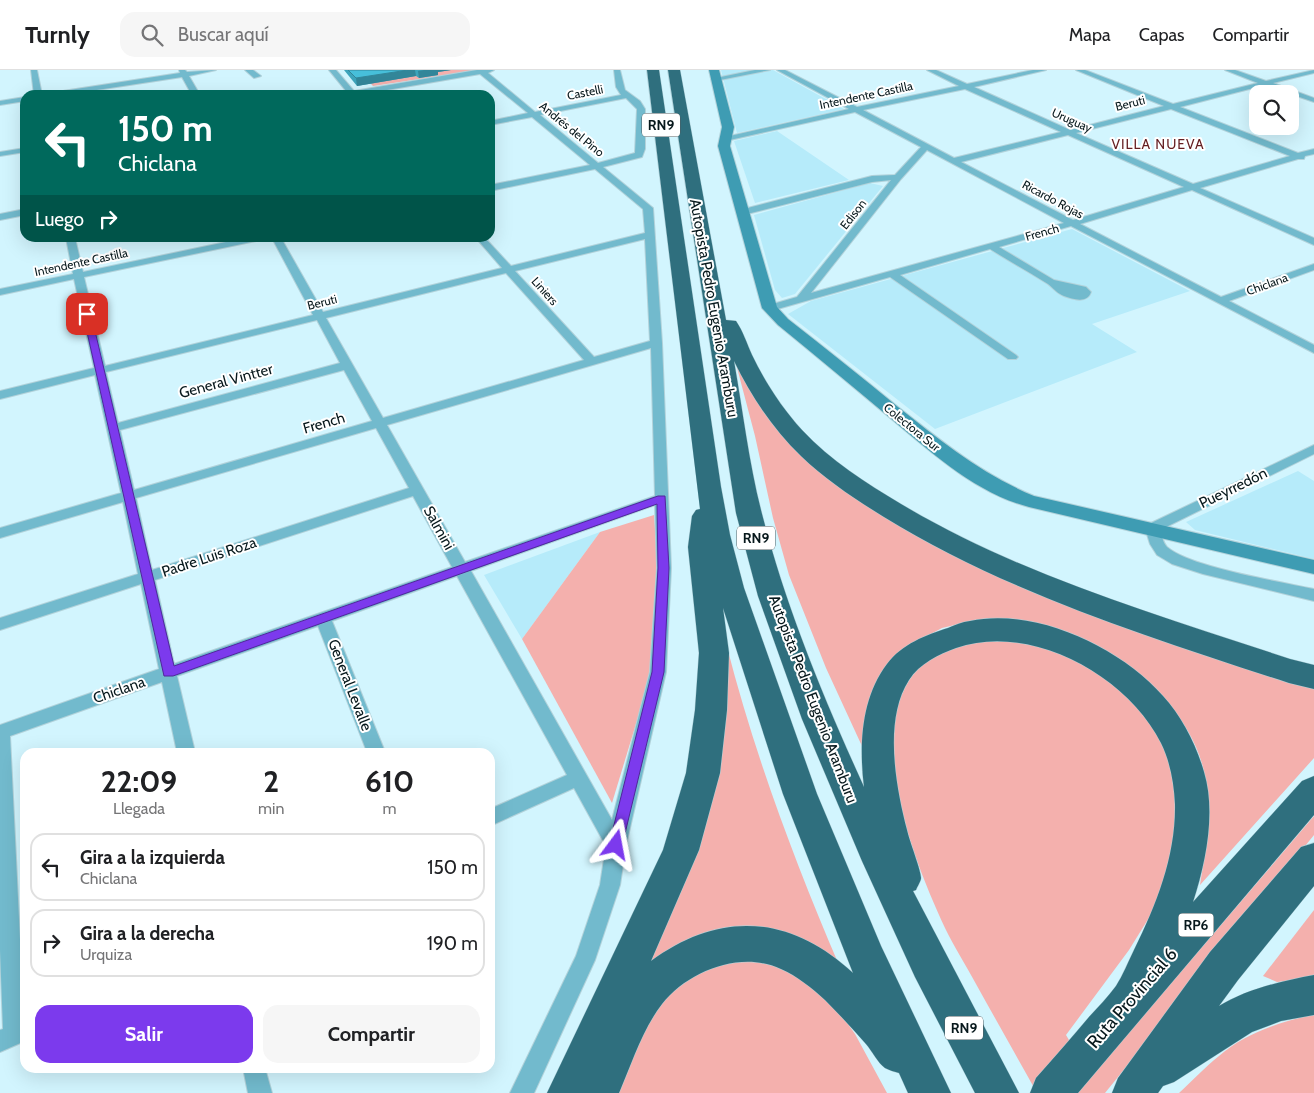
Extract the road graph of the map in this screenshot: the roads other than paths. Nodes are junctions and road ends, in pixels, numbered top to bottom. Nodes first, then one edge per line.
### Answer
1 (34, 70) edge
2 (213, 70) edge
3 (248, 70) edge
4 (332, 70) edge
5 (491, 70) edge
6 (617, 70) edge
7 (767, 70) edge
8 (780, 70) edge
9 (930, 70) edge
10 (1043, 70) edge
11 (1078, 70) edge
12 (1228, 70) edge
13 (481, 71) edge
14 (1314, 71) edge
15 (184, 72) edge
16 (658, 72) edge
17 (715, 74) edge
18 (258, 76) dead end
19 (1266, 83) junction
20 (966, 86) junction
21 (37, 90) edge
22 (79, 90) edge
23 (193, 90) edge
24 (346, 90) edge
25 (377, 90) edge
26 (626, 96) junction
27 (20, 100) edge
28 (1314, 100) edge
29 (0, 103) edge
30 (1172, 106) junction
31 (854, 110) junction
32 (534, 114) junction
33 (495, 122) edge
34 (1068, 132) junction
35 (724, 140) junction
36 (926, 147) junction
37 (20, 151) edge
38 (1314, 152) edge
39 (0, 154) edge
40 (1299, 156) junction
41 (953, 160) junction
42 (1314, 162) edge
43 (598, 166) junction
44 (898, 177) junction
45 (495, 187) edge
46 (1192, 188) junction
47 (743, 212) junction
48 (20, 213) edge
49 (0, 217) edge
50 (1072, 223) junction
51 (650, 235) junction
52 (71, 242) edge
53 (237, 242) edge
54 (278, 242) edge
55 (484, 242) edge
56 (1314, 242) edge
57 (992, 246) junction
58 (704, 251) junction
59 (1314, 267) edge
60 (509, 270) junction
61 (892, 274) junction
62 (79, 275) junction
63 (1051, 282) dead end
64 (0, 292) edge
65 (802, 298) junction
66 (1220, 301) junction
67 (770, 308) junction
68 (320, 316) junction
69 (656, 343) junction
70 (1314, 350) edge
71 (1012, 357) dead end
72 (592, 362) junction
73 (348, 365) junction
74 (100, 371) junction
75 (0, 395) edge
76 (380, 423) junction
77 (113, 428) junction
78 (1314, 449) edge
79 (710, 487) junction
80 (417, 490) junction
81 (128, 496) junction
82 (662, 498) junction
83 (1152, 528) junction
84 (0, 533) edge
85 (1314, 567) edge
86 (462, 569) junction
87 (147, 577) junction
88 (1314, 595) edge
89 (323, 618) junction
90 (0, 624) edge
91 (169, 672) junction
92 (1314, 677) edge
93 (0, 732) edge
94 (185, 748) edge
95 (374, 748) edge
96 (578, 778) junction
97 (1314, 791) edge
98 (495, 816) edge
99 (616, 845) junction
100 (1314, 859) edge
101 (930, 964) junction
102 (1314, 995) edge
103 (1130, 1000) junction
104 (13, 1035) edge
105 (255, 1073) edge
106 (1141, 1083) edge
107 (927, 1088) edge
108 (260, 1093) edge
109 (522, 1093) edge
110 (568, 1093) edge
111 (598, 1093) edge
112 (998, 1093) edge
113 (1051, 1093) edge

1 - 21 street
2 - 15 street
3 - 18 street
4 - 24 street
5 - 13 street
6 - 26 street
7 - 17 street
8 - 31 street, Ricardo Rojas
9 - 20 street, Uruguay
10 - 20 street, Intendente Castilla
11 - 30 street
12 - 19 street
13 - 25 street
13 - 32 street, Andrés del Pino
14 - 19 street, Beruti
15 - 22 street
15 - 23 street
16 - 58 highway, Autopista Pedro Eugenio Aramburu / RN9
16 - 79 highway, Autopista Pedro Eugenio Aramburu / RN9
17 - 35 street, Colectora Sur
19 - 28 street
19 - 30 street, Beruti
20 - 31 street, Intendente Castilla
20 - 34 street, Uruguay
26 - 32 street, Castelli
26 - 43 street
27 - 29 street
30 - 34 street, Beruti
30 - 40 street
31 - 35 street, Intendente Castilla
31 - 36 street, Ricardo Rojas
32 - 33 street, Castelli
32 - 43 street, Andrés del Pino
34 - 41 street, Beruti
34 - 46 street, Uruguay
35 - 47 street, Colectora Sur
36 - 41 street, Ricardo Rojas
36 - 44 street, Edison
37 - 39 street
38 - 40 street, French
40 - 42 street
40 - 46 street, French
41 - 50 street, Ricardo Rojas
43 - 45 street
43 - 51 street, Andrés del Pino
44 - 47 street
44 - 65 street, Edison
46 - 50 street, French
46 - 56 street, Uruguay
47 - 67 street, Colectora Sur
48 - 49 street
50 - 57 street, French
50 - 66 street, Ricardo Rojas
51 - 60 street, Beruti
51 - 69 street
52 - 62 street
53 - 62 street, Intendente Castilla
54 - 68 street, Salmini
55 - 60 street, Liniers
57 - 61 street, French
57 - 63 street
58 - 92 highway
58 - 101 highway, Autopista Pedro Eugenio Aramburu / RN9
59 - 66 street, Chiclana
60 - 68 street, Beruti
60 - 72 street, Liniers
61 - 65 street, French
61 - 71 street
62 - 64 street, Intendente Castilla
62 - 74 street
65 - 67 street, French
66 - 70 street, Ricardo Rojas
67 - 83 street, Colectora Sur
68 - 73 street, Salmini
68 - 74 street, Beruti
69 - 72 street, French
69 - 82 street
72 - 76 street, French
73 - 76 street, Salmini
73 - 77 street, General Vintter
74 - 75 street, Beruti
74 - 77 street
76 - 80 street, Salmini
76 - 81 street, French
77 - 81 street
78 - 83 street, Pueyrredón
79 - 107 highway, Autopista Pedro Eugenio Aramburu / RN9
79 - 110 highway
80 - 86 street, Salmini
80 - 87 street, Padre Luis Roza
81 - 84 street, French
81 - 87 street
82 - 86 street, Chiclana
82 - 99 street
83 - 85 street, Colectora Sur
83 - 88 street
86 - 89 street, Chiclana
86 - 96 street, Salmini
87 - 90 street, Padre Luis Roza
87 - 91 street
89 - 91 street, Chiclana
89 - 95 street, General Levalle
91 - 93 street, Chiclana
91 - 94 street
93 - 104 street
96 - 98 street
96 - 99 street, Salmini
97 - 103 highway, Ruta Provincial 6 / RP6
99 - 109 street
100 - 106 highway
101 - 103 highway
101 - 112 highway, Autopista Pedro Eugenio Aramburu / RN9
102 - 106 highway
103 - 113 highway, Ruta Provincial 6 / RP6
105 - 108 street
107 - 111 highway

